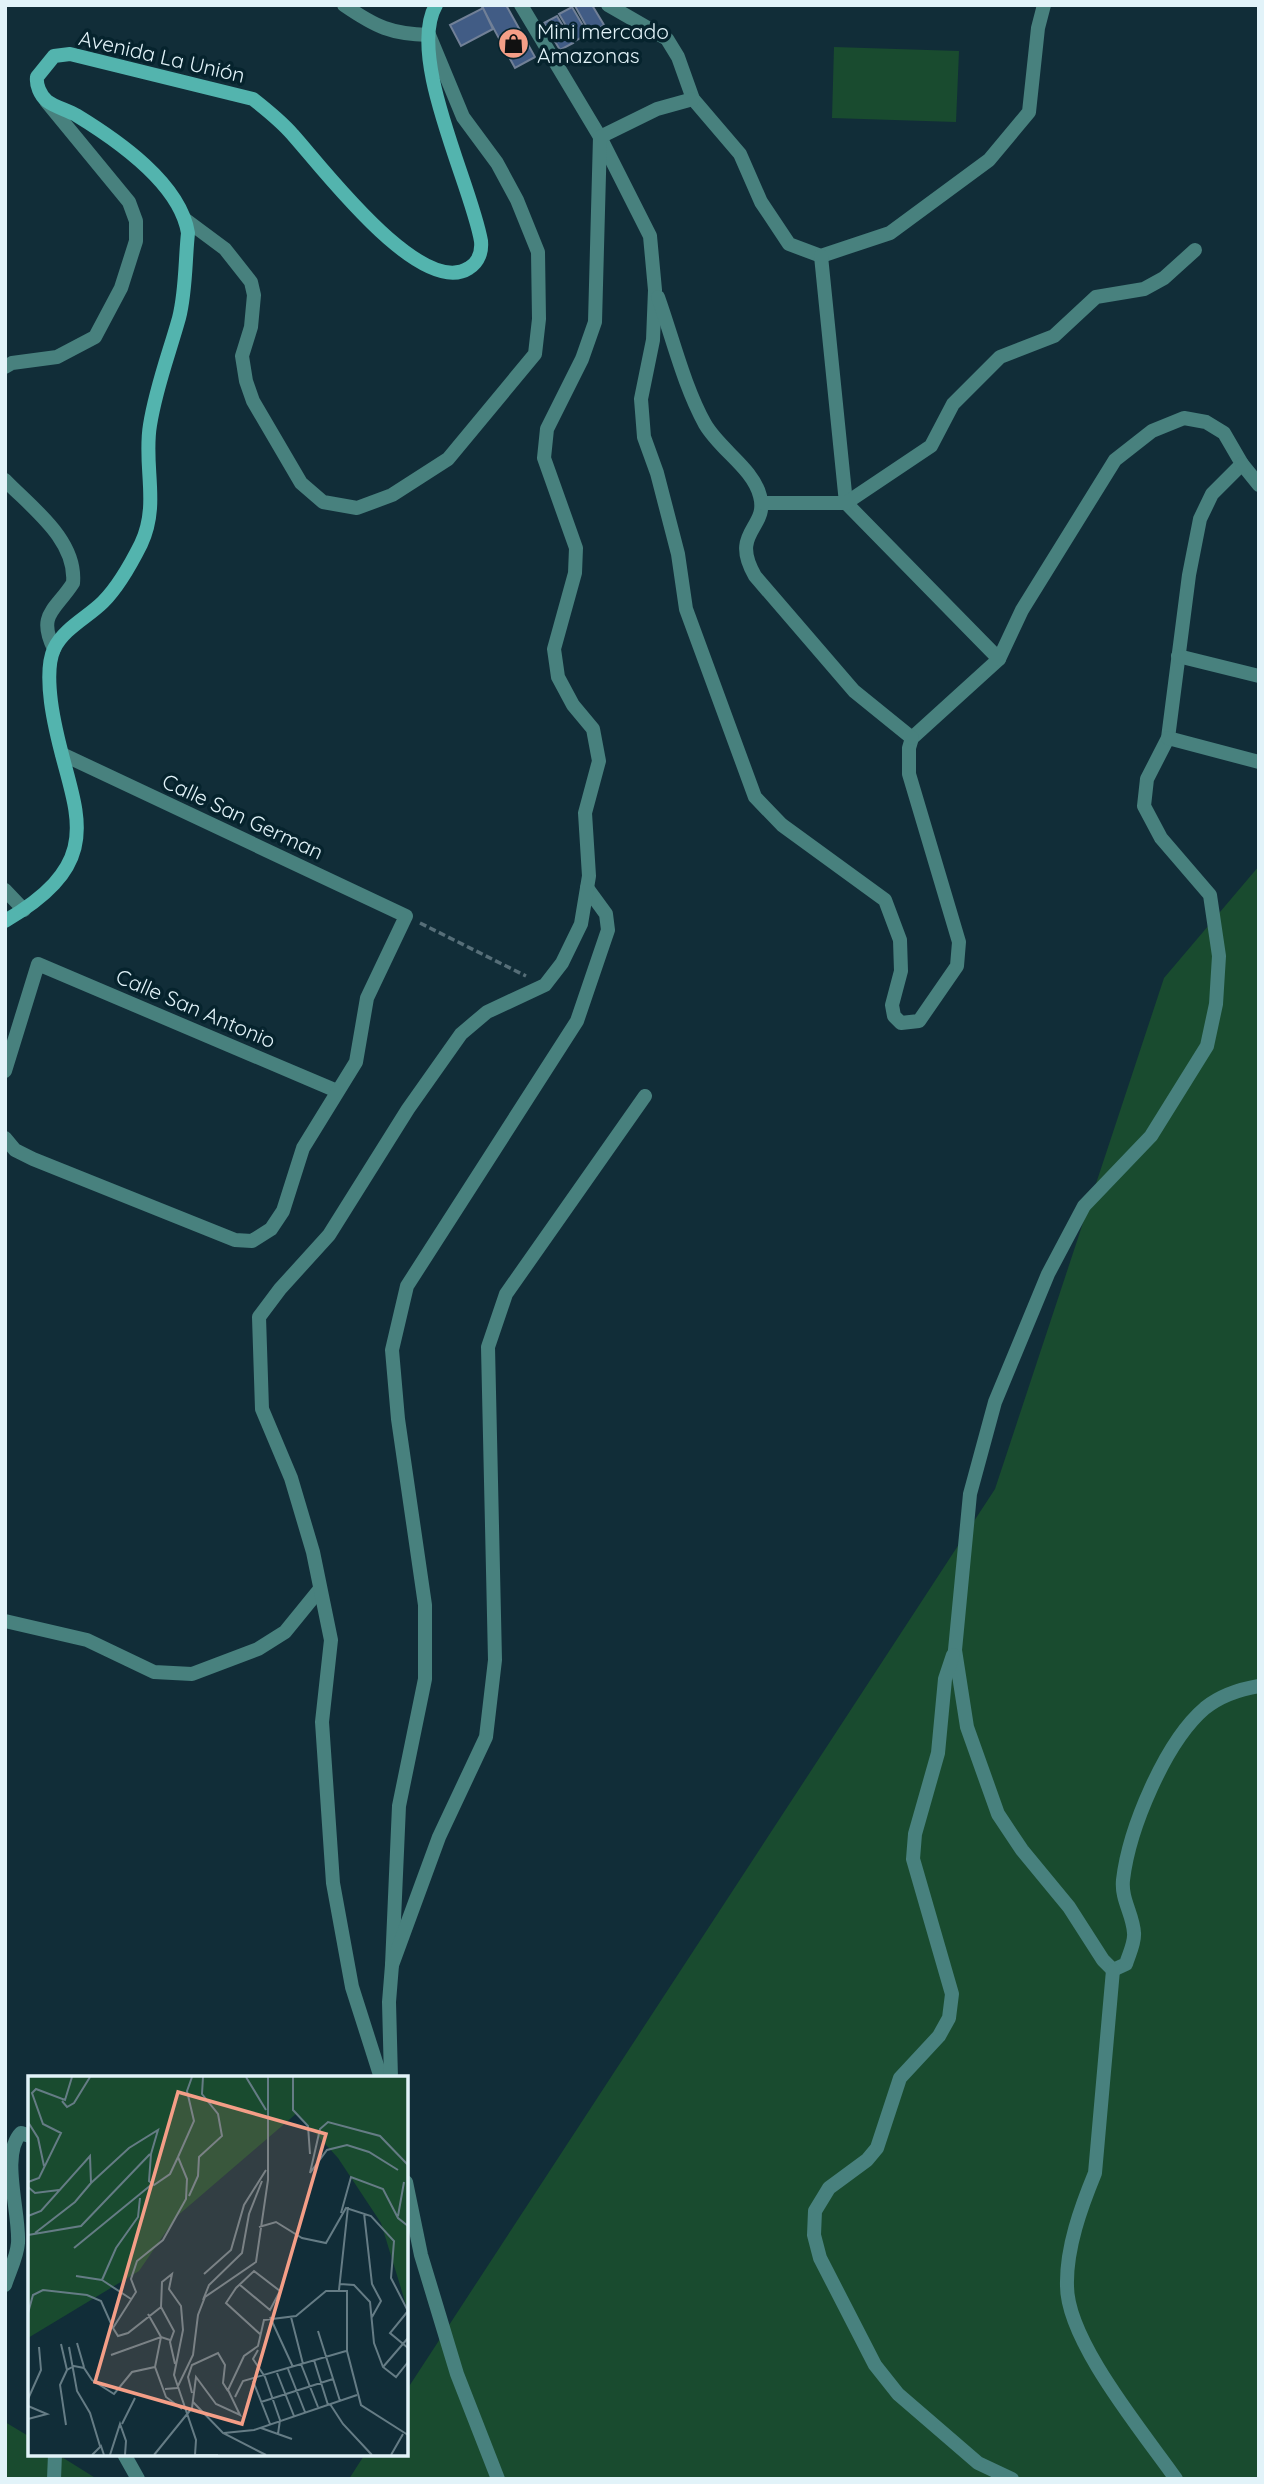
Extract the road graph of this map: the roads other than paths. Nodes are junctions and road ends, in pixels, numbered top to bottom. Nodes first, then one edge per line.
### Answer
1 (344, 5) edge
2 (436, 5) edge
3 (522, 5) edge
4 (608, 5) edge
5 (1044, 5) edge
6 (429, 35) junction
7 (692, 99) junction
8 (46, 100) junction
9 (600, 137) junction
10 (186, 220) junction
11 (1195, 250) dead end
12 (821, 256) junction
13 (655, 290) junction
14 (7, 361) edge
15 (1242, 464) junction
16 (5, 480) edge
17 (1259, 485) edge
18 (762, 503) junction
19 (846, 503) junction
20 (54, 649) junction
21 (1178, 656) junction
22 (999, 659) junction
23 (1259, 676) edge
24 (912, 738) junction
25 (1168, 738) junction
26 (62, 754) junction
27 (1259, 762) edge
28 (587, 888) junction
29 (5, 890) edge
30 (24, 910) junction
31 (5, 921) edge
32 (5, 1072) edge
33 (337, 1091) junction
34 (645, 1096) dead end
35 (5, 1138) edge
36 (320, 1589) junction
37 (5, 1621) edge
38 (955, 1650) junction
39 (1259, 1686) edge
40 (392, 1965) junction
41 (1113, 1970) junction
42 (380, 2076) edge
43 (391, 2076) edge
44 (28, 2135) edge
45 (408, 2192) edge
46 (5, 2285) edge
47 (54, 2456) edge
48 (125, 2456) edge
49 (54, 2479) edge
50 (138, 2479) edge
51 (498, 2479) edge
52 (1012, 2479) edge
53 (1176, 2479) edge

1 - 6 street
2 - 6 main road, Avenida La Unión
3 - 9 street
4 - 7 street
5 - 12 street
6 - 8 main road, Avenida La Unión
6 - 10 street
7 - 9 street
7 - 12 street
8 - 10 main road
8 - 14 street
9 - 13 street
9 - 28 street
10 - 20 main road
11 - 19 street
12 - 19 street
13 - 18 street
13 - 24 street
15 - 17 street
15 - 21 street
15 - 22 street
16 - 20 street
18 - 19 street
18 - 24 street
19 - 22 street
20 - 26 main road
21 - 23 street
21 - 25 street
22 - 24 street
25 - 27 street
25 - 38 street
26 - 30 main road
26 - 33 street, Calle San German
28 - 36 street
28 - 40 street
29 - 30 street
30 - 31 main road
32 - 33 street, Calle San Antonio
33 - 35 street
34 - 40 street
36 - 37 street
36 - 42 street
38 - 41 street
38 - 52 street
39 - 41 street
40 - 43 street
41 - 53 street
44 - 46 street
45 - 51 street
47 - 49 street
48 - 50 street

